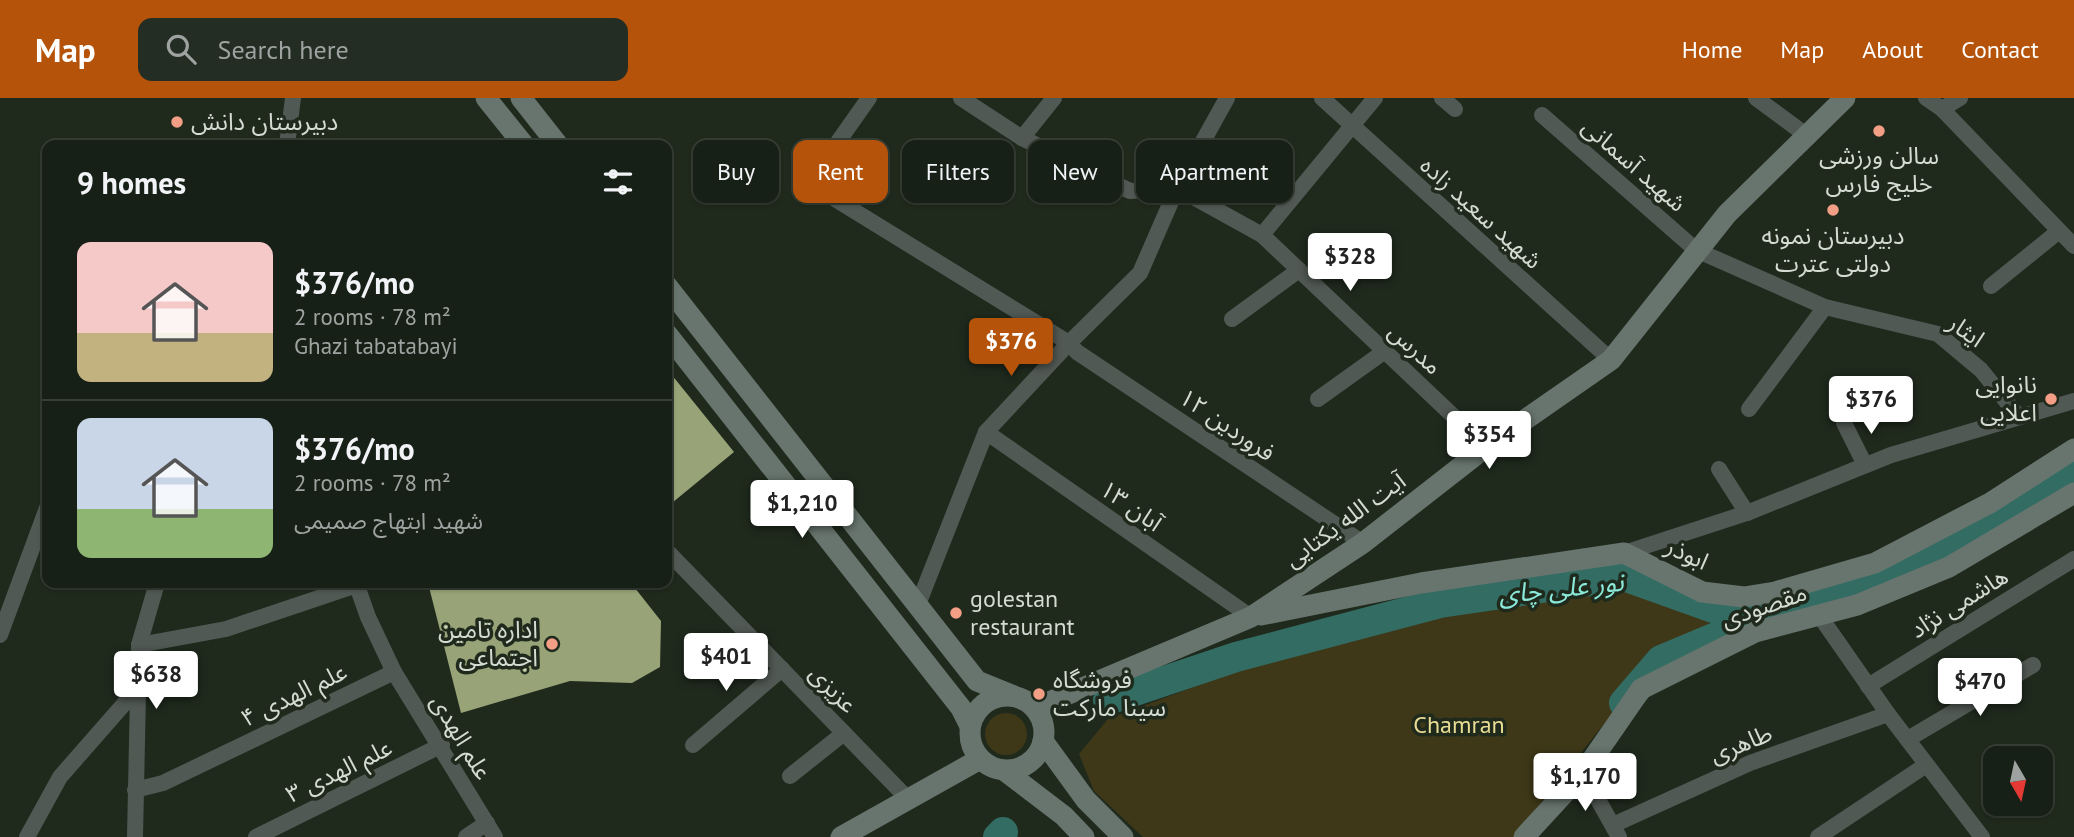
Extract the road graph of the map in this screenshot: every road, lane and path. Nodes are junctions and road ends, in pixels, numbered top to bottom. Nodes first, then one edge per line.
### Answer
1 (293, 98) edge
2 (486, 98) edge
3 (521, 98) edge
4 (869, 98) edge
5 (961, 98) edge
6 (1054, 98) edge
7 (1227, 98) edge
8 (1322, 98) edge
9 (1375, 98) edge
10 (1756, 98) edge
11 (1845, 98) edge
12 (1926, 98) edge
13 (1960, 98) edge
14 (1942, 109) junction
15 (1542, 115) dead end
16 (1351, 127) junction
17 (1806, 135) junction
18 (1022, 138) junction
19 (288, 140) edge
20 (520, 140) edge
21 (554, 140) edge
22 (1204, 140) edge
23 (1136, 191) edge
24 (1170, 203) edge
25 (1205, 203) edge
26 (2059, 231) junction
27 (1262, 234) junction
28 (2074, 246) edge
29 (1696, 250) junction
30 (1300, 270) junction
31 (1991, 286) dead end
32 (672, 297) edge
33 (1825, 307) junction
34 (1232, 319) dead end
35 (672, 340) edge
36 (1069, 343) junction
37 (1385, 351) junction
38 (1611, 360) junction
39 (1318, 400) dead end
40 (2074, 401) edge
41 (1749, 409) dead end
42 (2019, 416) junction
43 (1844, 423) dead end
44 (986, 432) junction
45 (1486, 447) junction
46 (2074, 449) edge
47 (1865, 465) junction
48 (1719, 469) dead end
49 (2074, 493) edge
50 (1747, 513) junction
51 (42, 522) edge
52 (1363, 543) junction
53 (1624, 553) junction
54 (672, 556) edge
55 (2074, 559) edge
56 (156, 588) edge
57 (345, 588) edge
58 (358, 588) edge
59 (917, 607) junction
60 (1819, 615) junction
61 (1251, 617) junction
62 (0, 635) edge
63 (139, 645) junction
64 (2033, 665) dead end
65 (782, 669) junction
66 (394, 672) junction
67 (1868, 686) junction
68 (138, 688) junction
69 (1014, 696) junction
70 (1035, 708) junction
71 (1888, 714) junction
72 (970, 726) junction
73 (844, 733) junction
74 (1908, 739) junction
75 (1043, 741) junction
76 (442, 745) junction
77 (693, 745) dead end
78 (980, 759) junction
79 (1926, 765) junction
80 (1005, 771) junction
81 (1583, 773) junction
82 (790, 776) dead end
83 (135, 790) junction
84 (908, 799) junction
85 (491, 830) edge
86 (1616, 831) edge
87 (27, 837) edge
88 (135, 837) edge
89 (256, 837) edge
90 (466, 837) edge
91 (841, 837) edge
92 (1084, 837) edge
93 (1123, 837) edge
94 (1524, 837) edge
95 (1818, 837) edge
96 (1982, 837) edge

1 - 19 street
2 - 20 street
3 - 21 street
4 - 36 street, ۱۲ فروردین
5 - 18 street
6 - 18 street
7 - 22 street
8 - 16 street, شهید سعید زاده
9 - 16 street
10 - 17 street
11 - 17 street, آیت الله یکتایی
12 - 14 street
13 - 14 street
14 - 26 street
15 - 29 street, شهید آسمانی
16 - 27 street
16 - 38 street, شهید سعید زاده
17 - 29 street, آیت الله یکتایی
18 - 23 street
24 - 36 street
25 - 27 street, مدرس
26 - 28 street
26 - 31 street
27 - 30 street, مدرس
29 - 33 street, ایثار
29 - 38 street, آیت الله یکتایی
30 - 34 street
30 - 37 street, مدرس
32 - 59 street
33 - 41 street
33 - 42 street, ایثار
35 - 72 street
36 - 44 street
36 - 52 street, ۱۲ فروردین
37 - 39 street
37 - 45 street, مدرس
38 - 45 street, آیت الله یکتایی
40 - 42 street
42 - 47 street
43 - 47 street
44 - 59 street
44 - 61 street, ۱۳ آبان
45 - 52 street, آیت الله یکتایی
46 - 53 street, ابوذر
47 - 50 street
48 - 50 street
49 - 60 street, مقصودی
50 - 53 street
51 - 62 street
52 - 61 street, آیت الله یکتایی
53 - 61 street
54 - 65 street, عزیزی
55 - 67 street, هاشمی نژاد
56 - 63 street
57 - 63 street
58 - 66 street, علم الهدی
59 - 69 street
60 - 67 street
60 - 81 street, مقصودی
61 - 70 street, آیت الله یکتایی
63 - 68 street
64 - 74 street
65 - 73 street, عزیزی
65 - 77 street
66 - 76 street, علم الهدی
66 - 83 street, علم الهدی ۴
67 - 71 street
68 - 83 street
68 - 87 street
69 - 70 street
69 - 72 street
70 - 75 street
71 - 74 street
71 - 86 street, طاهری
72 - 78 street
73 - 82 street
73 - 84 street, عزیزی
74 - 79 street
75 - 80 street
75 - 93 street
76 - 85 street, علم الهدی
76 - 89 street, علم الهدی ۳
78 - 80 street
78 - 84 street
79 - 95 street
79 - 96 street
80 - 92 street
81 - 86 street
81 - 94 street, مقصودی
83 - 88 street
84 - 91 street
85 - 90 street

